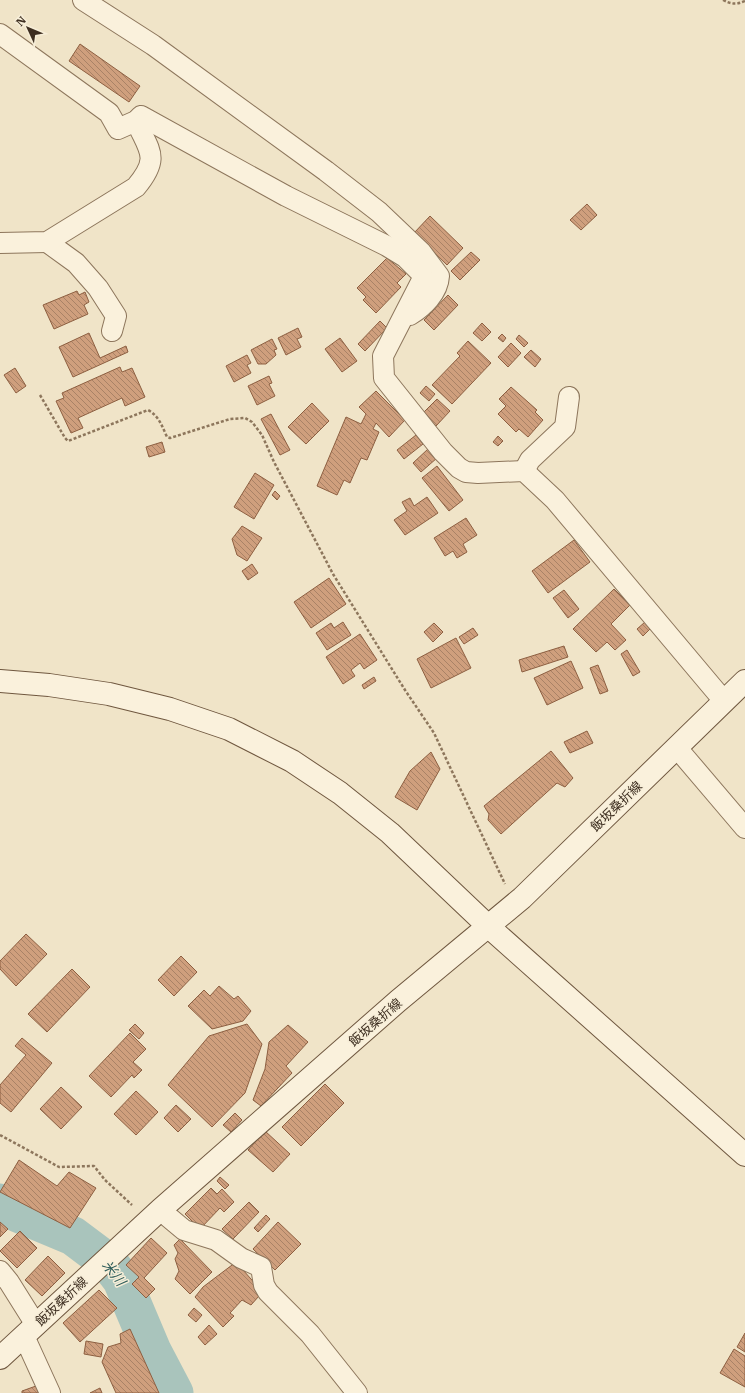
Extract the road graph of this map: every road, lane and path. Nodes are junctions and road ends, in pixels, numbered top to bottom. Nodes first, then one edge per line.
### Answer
1 (82, 0) edge
2 (723, 0) edge
3 (745, 1) edge
4 (0, 34) edge
5 (136, 121) junction
6 (48, 242) junction
7 (0, 243) edge
8 (402, 318) junction
9 (112, 331) dead end
10 (40, 395) dead end
11 (569, 397) dead end
12 (524, 471) junction
13 (0, 681) edge
14 (745, 681) edge
15 (724, 701) junction
16 (676, 748) junction
17 (745, 828) edge
18 (514, 904) junction
19 (489, 927) junction
20 (0, 1135) edge
21 (745, 1155) edge
22 (153, 1217) junction
23 (0, 1271) edge
24 (30, 1330) junction
25 (0, 1358) edge
26 (50, 1393) edge
27 (357, 1393) edge

1 - 8 street
2 - 3 path
4 - 5 street
5 - 6 street
5 - 8 street
6 - 7 street
6 - 9 street
8 - 12 street
10 - 18 path
11 - 12 street
12 - 15 street
13 - 19 main road
14 - 15 main road, 飯坂桑折線
15 - 16 main road, 飯坂桑折線
16 - 17 street
16 - 18 main road, 飯坂桑折線
18 - 19 main road, 飯坂桑折線
19 - 21 main road
19 - 22 main road, 飯坂桑折線
20 - 22 path
22 - 24 main road, 飯坂桑折線
22 - 27 street
23 - 24 street
24 - 25 main road, 飯坂桑折線
24 - 26 street

